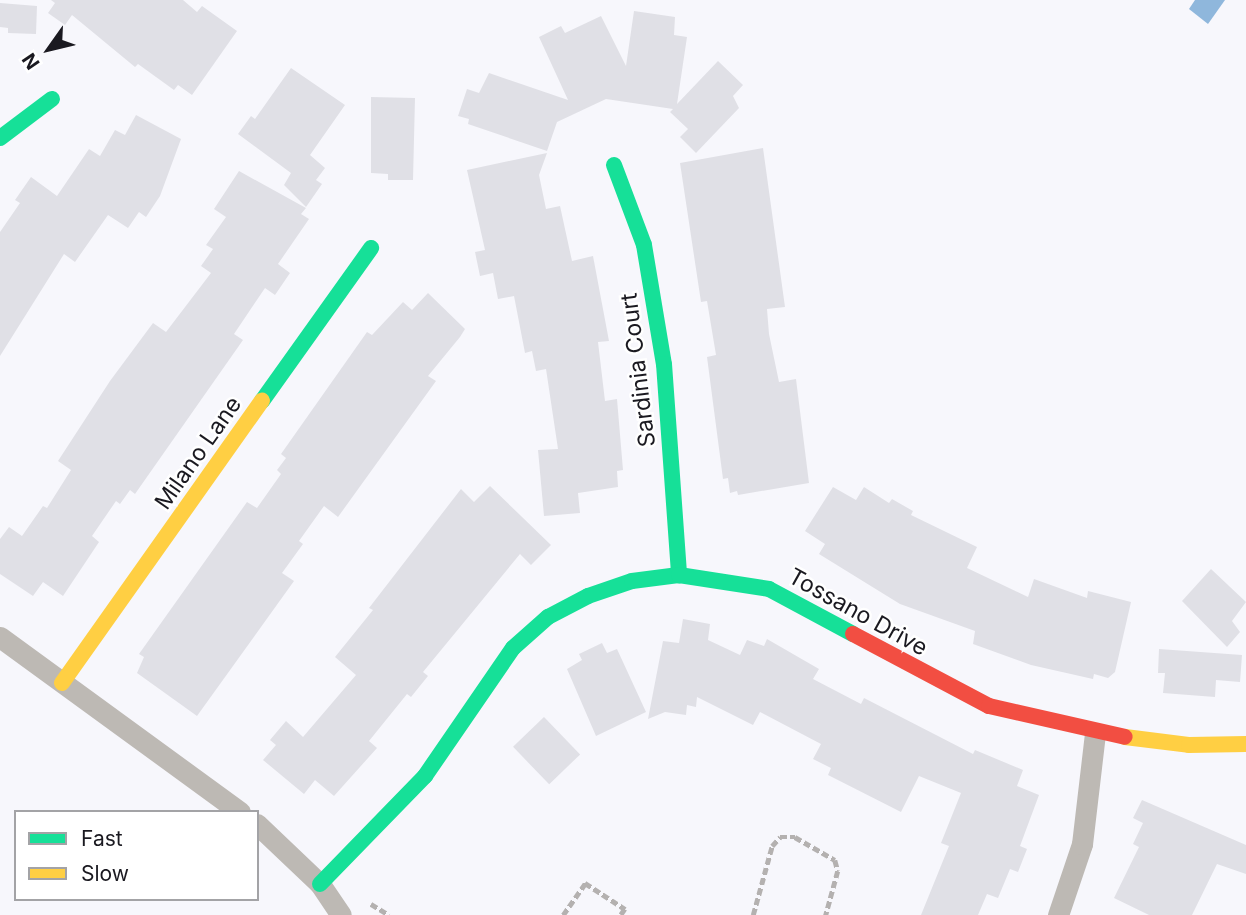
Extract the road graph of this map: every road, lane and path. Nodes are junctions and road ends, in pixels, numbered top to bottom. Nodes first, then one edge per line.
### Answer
1 (52, 99) dead end
2 (0, 138) edge
3 (614, 165) dead end
4 (371, 248) dead end
5 (679, 575) junction
6 (0, 637) edge
7 (62, 683) junction
8 (1094, 734) junction
9 (1246, 744) edge
10 (237, 810) edge
11 (259, 826) edge
12 (320, 884) junction
13 (371, 904) dead end
14 (341, 915) edge
15 (389, 915) edge
16 (563, 915) edge
17 (621, 915) edge
18 (753, 915) edge
19 (826, 915) edge
20 (1058, 915) edge

1 - 2 street
3 - 5 street, Sardinia Court
4 - 7 street, Milano Lane
5 - 8 street, Tossano Drive
5 - 12 street, Tossano Drive
6 - 7 street
7 - 10 street
8 - 9 street, Tossano Drive
8 - 20 street
11 - 12 street
12 - 14 street
13 - 15 path
16 - 17 path
18 - 19 path

